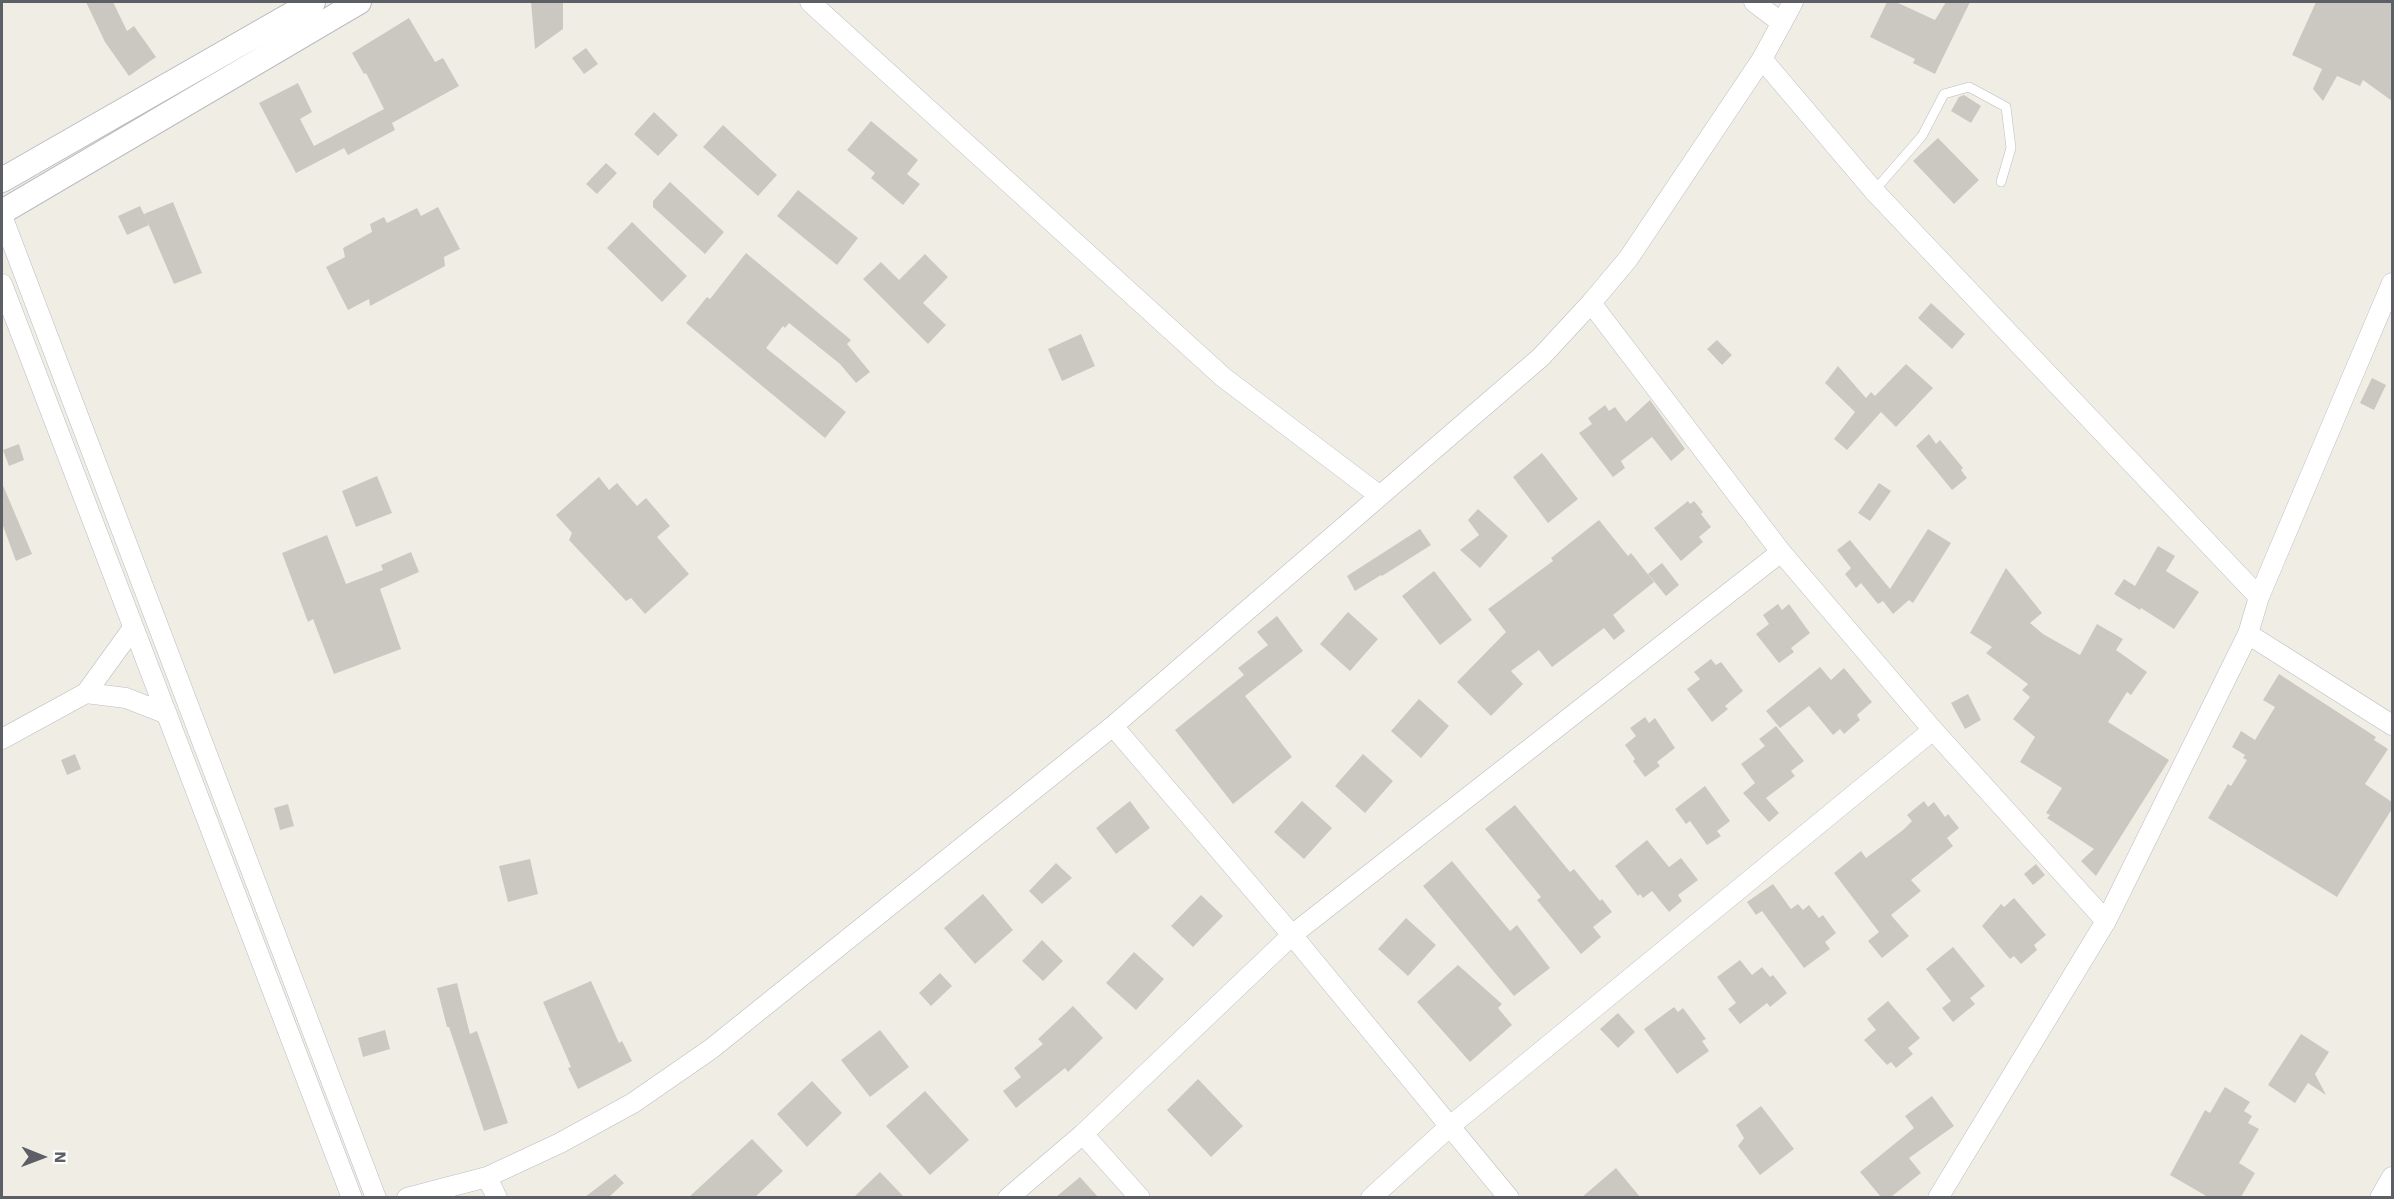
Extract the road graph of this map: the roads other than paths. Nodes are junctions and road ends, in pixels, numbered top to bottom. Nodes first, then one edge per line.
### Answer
1 (313, 2) edge
2 (359, 2) edge
3 (810, 2) edge
4 (1754, 2) edge
5 (1793, 2) edge
6 (1782, 23) junction
7 (1762, 59) junction
8 (2, 180) edge
9 (2001, 182) dead end
10 (1874, 191) junction
11 (2, 214) edge
12 (2, 284) edge
13 (2392, 284) edge
14 (1591, 303) junction
15 (1380, 496) junction
16 (1781, 552) junction
17 (2259, 597) junction
18 (133, 628) junction
19 (2248, 634) junction
20 (86, 693) junction
21 (167, 714) junction
22 (2392, 725) edge
23 (1113, 726) junction
24 (1933, 730) junction
25 (2, 739) edge
26 (2106, 921) junction
27 (1292, 935) junction
28 (1449, 1127) junction
29 (1083, 1134) junction
30 (487, 1177) junction
31 (2392, 1177) edge
32 (352, 1197) edge
33 (376, 1197) edge
34 (406, 1197) edge
35 (497, 1197) edge
36 (1008, 1197) edge
37 (1140, 1197) edge
38 (1371, 1197) edge
39 (1509, 1197) edge
40 (1938, 1197) edge
41 (2380, 1197) edge

1 - 8 street
2 - 11 street
3 - 15 street
4 - 6 street
5 - 6 street
6 - 7 street
7 - 10 street
7 - 14 street
9 - 10 lane
10 - 17 street
11 - 33 street
12 - 18 street
13 - 17 street
14 - 15 street
14 - 16 street
15 - 23 street
16 - 24 street
16 - 27 street
17 - 19 street
18 - 20 street
18 - 21 street
19 - 22 street
19 - 26 street
20 - 21 street
20 - 25 street
21 - 32 street
23 - 27 street
23 - 30 street
24 - 26 street
24 - 28 street
26 - 40 street
27 - 28 street
27 - 29 street
28 - 38 street
28 - 39 street
29 - 36 street
29 - 37 street
30 - 34 street
30 - 35 street
31 - 41 street

